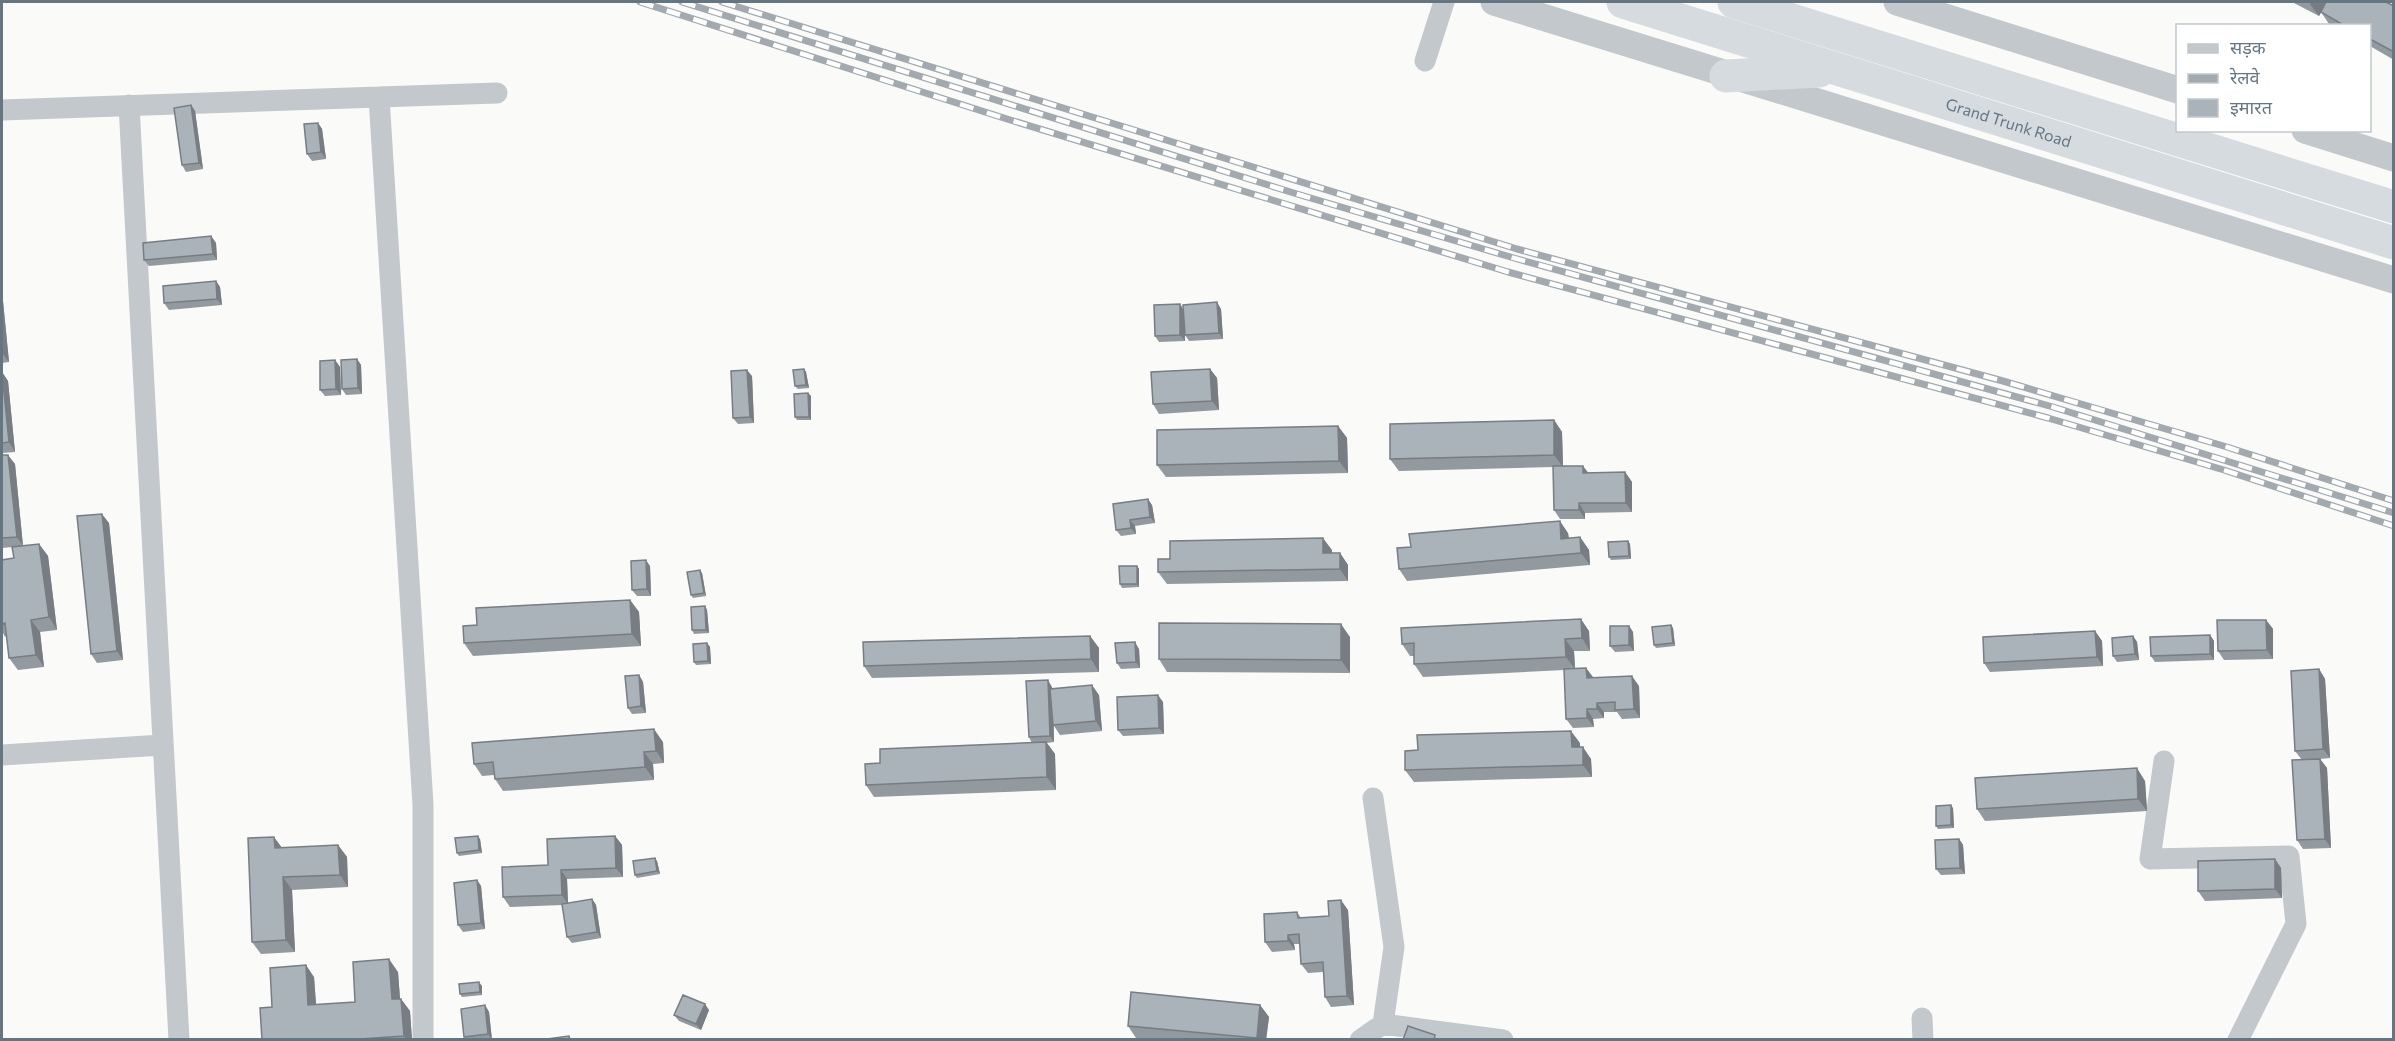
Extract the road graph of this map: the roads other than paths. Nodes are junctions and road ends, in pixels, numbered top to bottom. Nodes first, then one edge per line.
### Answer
1 (1444, 2) edge
2 (1494, 2) edge
3 (1623, 2) edge
4 (1734, 2) edge
5 (1897, 2) edge
6 (1425, 62) dead end
7 (1839, 69) junction
8 (1726, 76) junction
9 (2176, 89) edge
10 (497, 93) dead end
11 (379, 97) junction
12 (129, 105) junction
13 (2, 110) edge
14 (2311, 132) edge
15 (2394, 158) edge
16 (2394, 207) edge
17 (2394, 243) edge
18 (2394, 280) edge
19 (162, 745) junction
20 (2, 755) edge
21 (2164, 761) dead end
22 (1373, 798) dead end
23 (1922, 1018) dead end
24 (1383, 1024) junction
25 (179, 1040) edge
26 (423, 1040) edge
27 (1360, 1040) edge
28 (1503, 1040) edge
29 (1923, 1040) edge
30 (2238, 1040) edge

1 - 6 street
2 - 8 street
3 - 7 highway, Grand Trunk Road
4 - 16 highway, Grand Trunk Road
5 - 9 street
7 - 8 highway
7 - 17 highway, Grand Trunk Road
8 - 18 street
10 - 11 street
11 - 12 street
11 - 26 street
12 - 13 street
12 - 19 street
14 - 15 street
19 - 20 street
19 - 25 street
21 - 30 street
22 - 24 street
23 - 29 street
24 - 27 street
24 - 28 street

